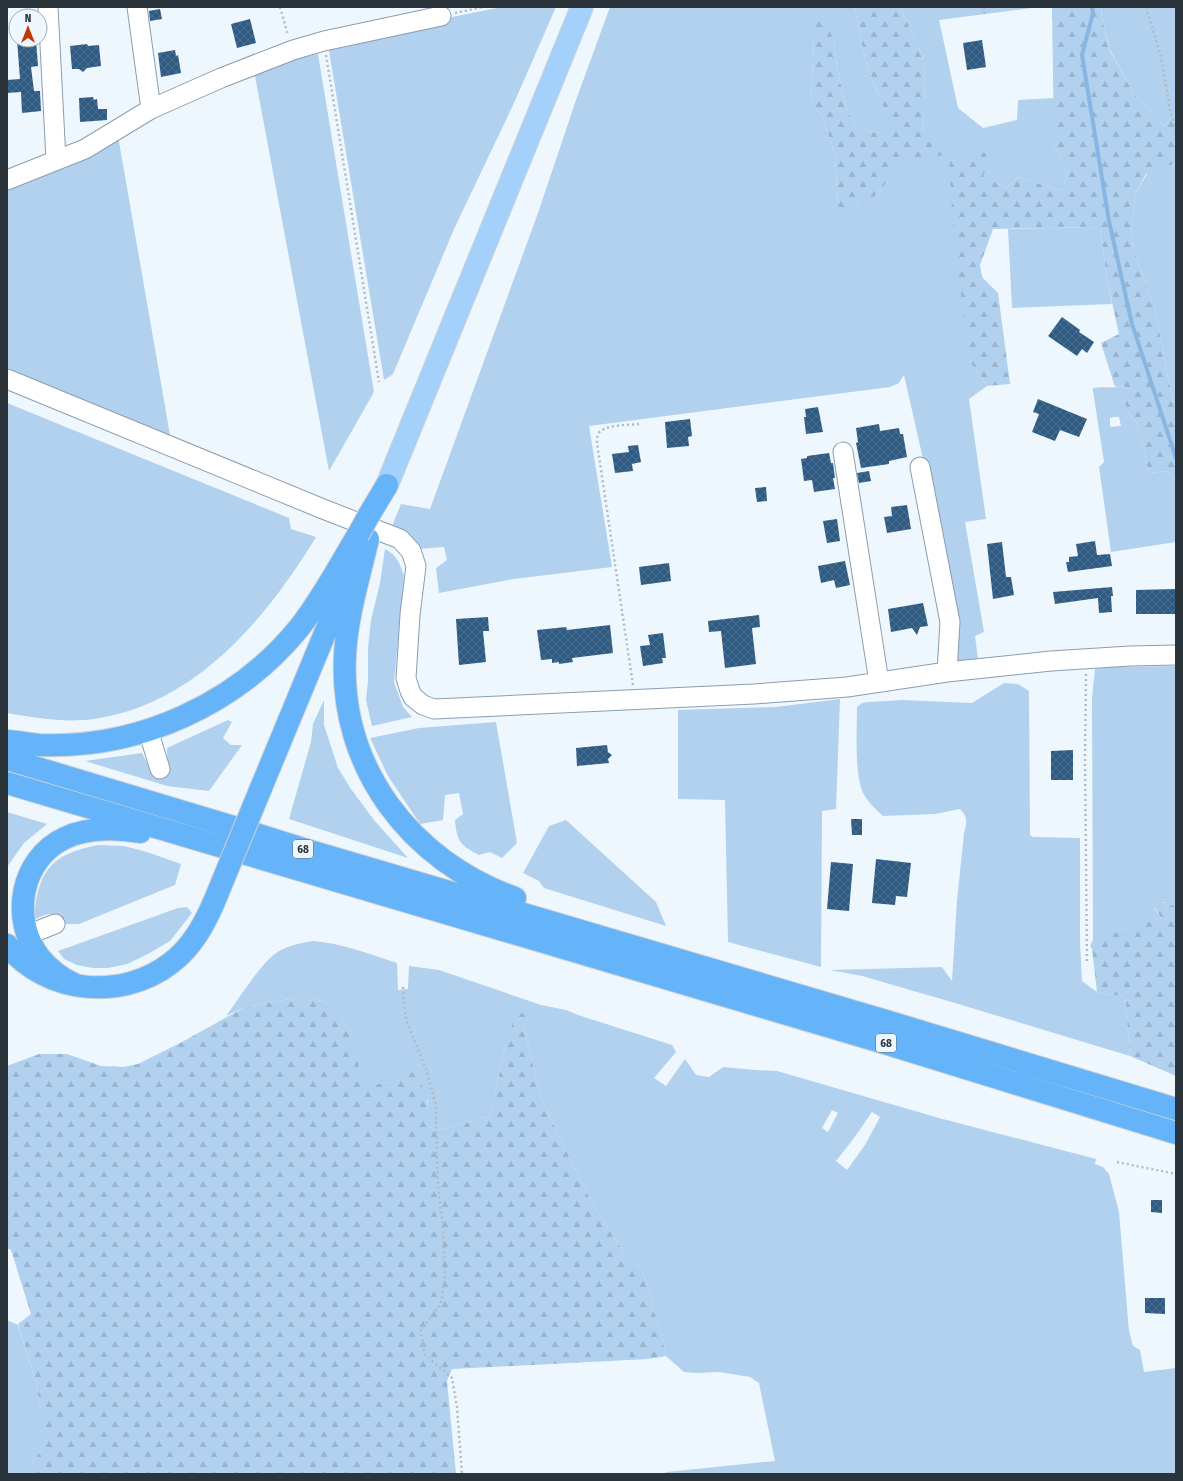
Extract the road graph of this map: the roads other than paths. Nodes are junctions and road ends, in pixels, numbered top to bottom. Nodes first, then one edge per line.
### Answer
1 (48, 7) edge
2 (137, 7) edge
3 (582, 7) edge
4 (441, 16) road end
5 (151, 109) junction
6 (56, 160) junction
7 (7, 180) edge
8 (7, 379) edge
9 (843, 452) dead end
10 (920, 467) dead end
11 (387, 485) joint
12 (364, 538) junction
13 (1176, 655) edge
14 (947, 672) junction
15 (879, 682) junction
16 (148, 730) junction
17 (7, 741) edge
18 (7, 759) edge
19 (160, 769) dead end
20 (7, 782) edge
21 (223, 847) junction
22 (55, 924) dead end
23 (27, 935) junction
24 (601, 936) junction
25 (7, 945) edge
26 (76, 986) junction
27 (1176, 1109) edge
28 (1176, 1133) edge

1 - 6 street
2 - 5 street
3 - 11 main road
4 - 5 street
5 - 6 street
6 - 7 street
8 - 15 street
9 - 15 street
10 - 14 street
11 - 12 highway
12 - 16 highway
12 - 24 highway
12 - 26 highway, bridge
13 - 14 street
14 - 15 street
16 - 17 highway
16 - 19 street
18 - 24 highway, 68
20 - 21 highway, 68
21 - 23 highway
21 - 28 highway, 68
22 - 23 street
23 - 26 highway
24 - 27 highway, 68
25 - 26 highway

